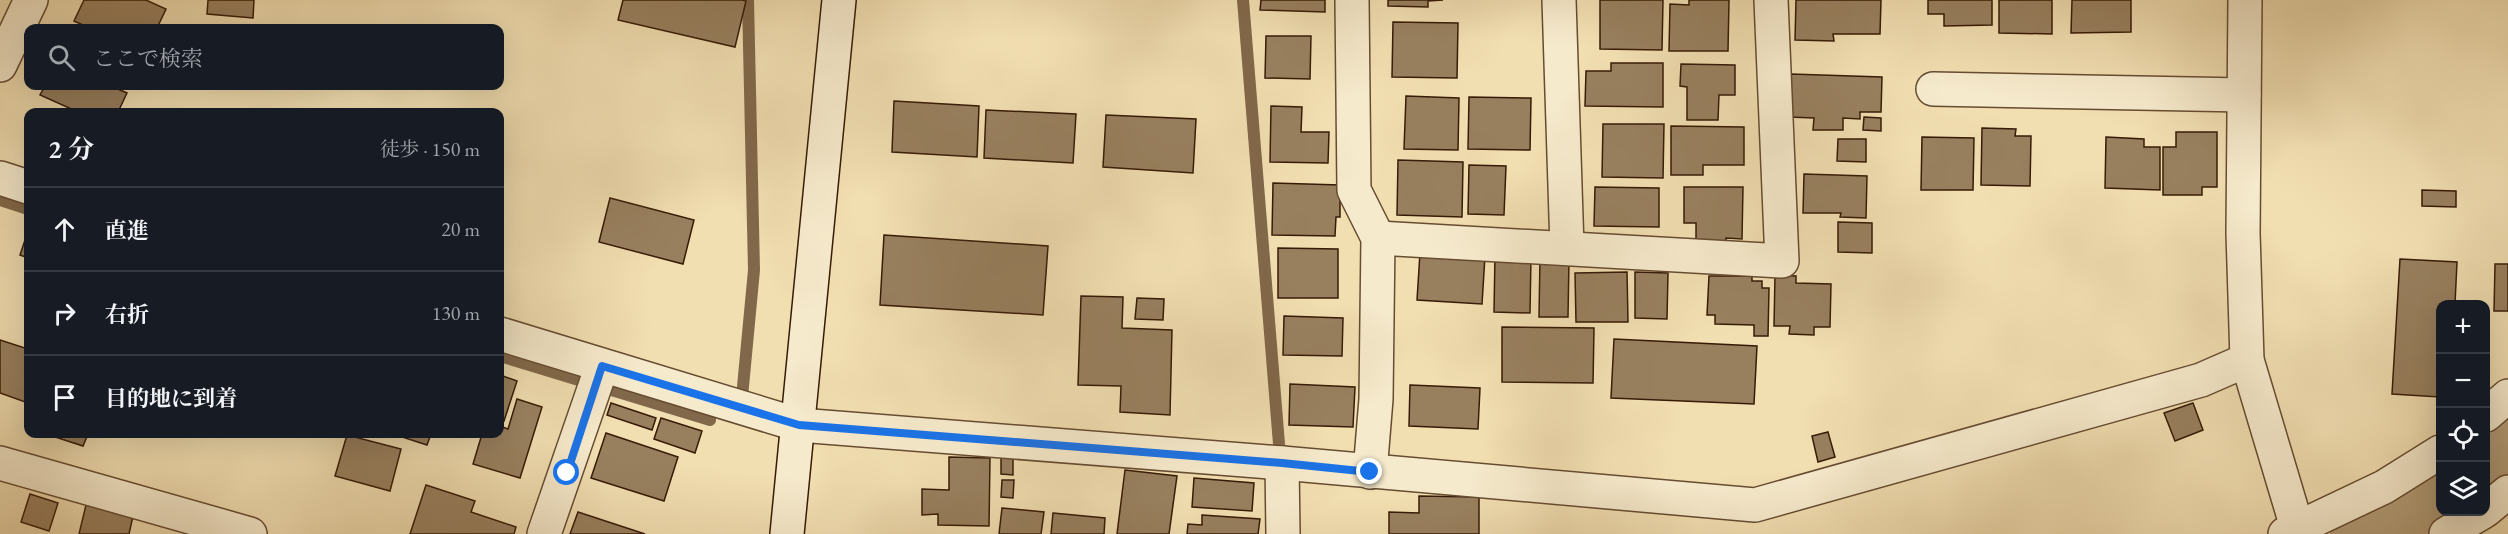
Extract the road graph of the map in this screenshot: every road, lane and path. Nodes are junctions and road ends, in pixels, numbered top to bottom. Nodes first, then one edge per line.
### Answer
1 (31, 0) edge
2 (839, 0) edge
3 (1352, 0) edge
4 (1559, 0) edge
5 (1771, 0) edge
6 (2245, 0) edge
7 (0, 65) edge
8 (1933, 90) dead end
9 (2244, 95) junction
10 (1378, 238) junction
11 (1567, 248) junction
12 (504, 336) edge
13 (2247, 360) junction
14 (597, 380) junction
15 (2508, 396) edge
16 (2490, 412) edge
17 (799, 425) junction
18 (2436, 454) edge
19 (0, 463) edge
20 (1282, 463) junction
21 (1370, 472) junction
22 (2508, 492) edge
23 (2490, 506) edge
24 (2476, 516) edge
25 (2294, 532) edge
26 (241, 533) edge
27 (544, 534) edge
28 (787, 534) edge
29 (1283, 534) edge
30 (2446, 534) edge

1 - 7 street
2 - 17 street
3 - 10 street
4 - 11 street
5 - 11 street
6 - 9 street
8 - 9 street
9 - 13 street
10 - 11 street
10 - 21 street
12 - 14 street
13 - 21 street
13 - 25 street
14 - 17 street
14 - 27 street
15 - 16 street
17 - 20 street
17 - 28 street
18 - 25 street
19 - 26 street
20 - 21 street
20 - 29 street
22 - 23 street
24 - 30 street

